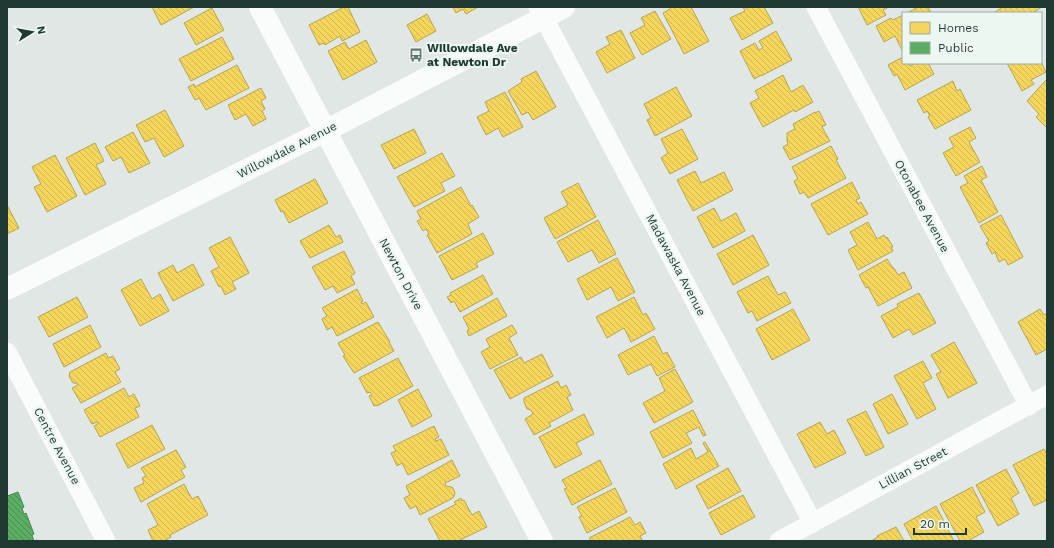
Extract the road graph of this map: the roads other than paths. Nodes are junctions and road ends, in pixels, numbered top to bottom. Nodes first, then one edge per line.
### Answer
1 (260, 7) edge
2 (564, 7) edge
3 (816, 7) edge
4 (541, 12) edge
5 (325, 131) junction
6 (7, 289) edge
7 (7, 352) edge
8 (1047, 395) edge
9 (1029, 406) junction
10 (813, 523) junction
11 (106, 541) edge
12 (542, 541) edge
13 (779, 541) edge

1 - 5 street, Newton Drive
2 - 4 street, Willowdale Avenue
3 - 9 street, Otonabee Avenue
4 - 5 street, Willowdale Avenue
4 - 10 street, Madawaska Avenue
5 - 6 street, Willowdale Avenue
5 - 12 street, Newton Drive
7 - 11 street, Centre Avenue
8 - 9 street, Lillian Street
9 - 10 street, Lillian Street
10 - 13 street, Lillian Street

